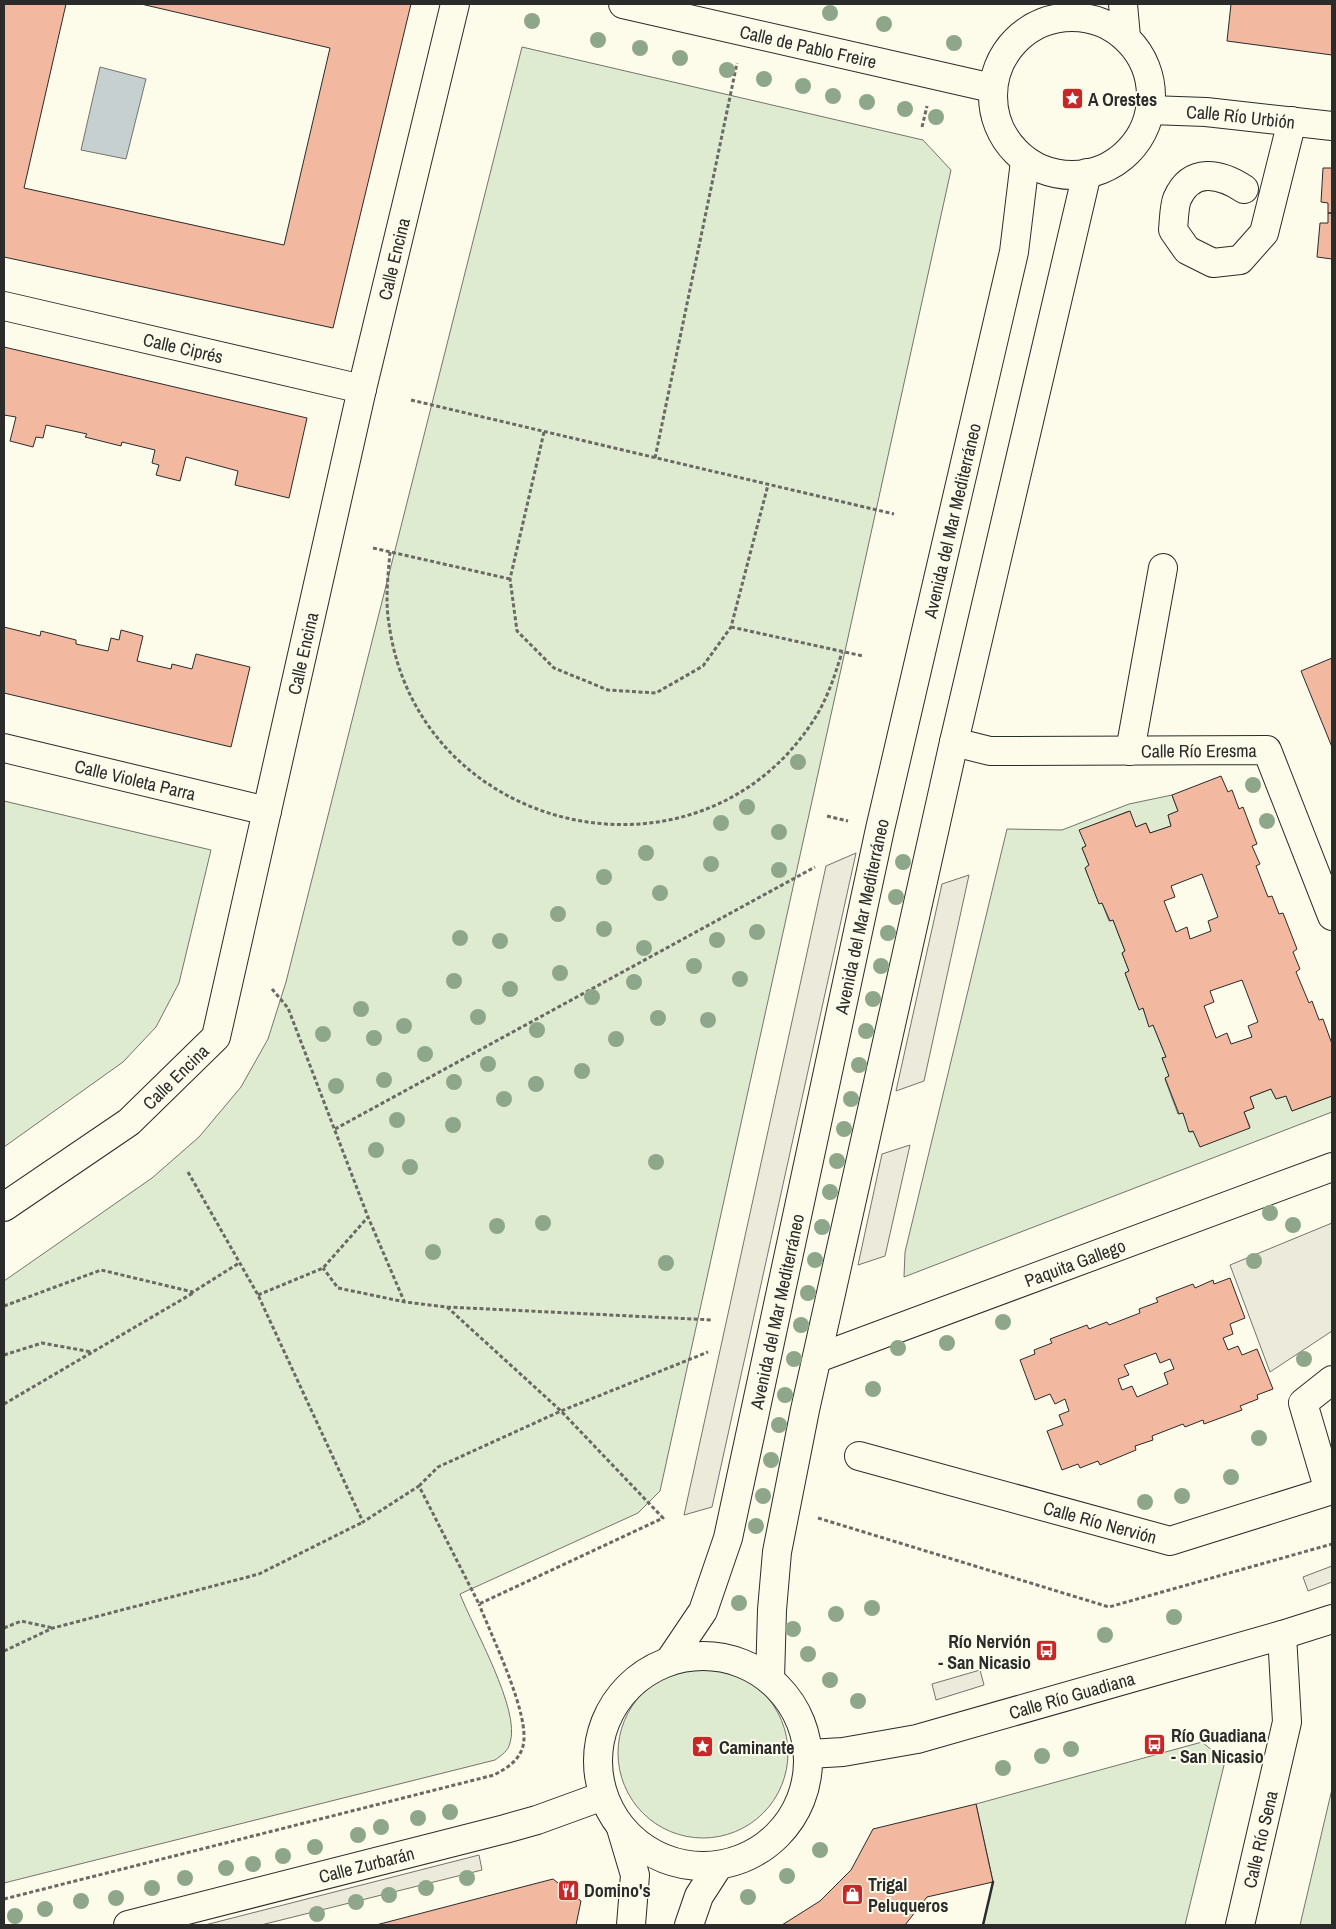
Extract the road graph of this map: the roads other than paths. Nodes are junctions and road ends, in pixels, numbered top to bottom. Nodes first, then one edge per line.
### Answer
1 (455, 4) edge
2 (623, 4) edge
3 (1123, 4) edge
4 (1050, 12) edge
5 (1126, 37) junction
6 (992, 88) junction
7 (1150, 110) junction
8 (1292, 121) junction
9 (1332, 126) edge
10 (1024, 161) junction
11 (1087, 173) junction
12 (1244, 189) dead end
13 (4, 306) edge
14 (362, 389) junction
15 (1163, 568) dead end
16 (954, 742) junction
17 (4, 748) edge
18 (1130, 751) junction
19 (267, 811) junction
20 (1332, 916) edge
21 (1332, 1167) edge
22 (4, 1207) edge
23 (818, 1358) junction
24 (1332, 1380) edge
25 (859, 1456) dead end
26 (1332, 1619) edge
27 (1282, 1635) junction
28 (670, 1660) junction
29 (770, 1680) junction
30 (809, 1754) junction
31 (603, 1796) junction
32 (621, 1828) junction
33 (720, 1865) junction
34 (128, 1925) edge
35 (631, 1925) edge
36 (690, 1925) edge
37 (1240, 1925) edge

1 - 14 street, Calle Encina
2 - 6 street, Calle de Pablo Freire
3 - 5 street
4 - 5 street
4 - 6 street
5 - 7 street
6 - 10 street
7 - 8 street, Calle Río Urbión
7 - 11 street
8 - 9 street, Calle Río Urbión
8 - 12 street
10 - 11 street
10 - 28 street, Avenida del Mar Mediterráneo
11 - 16 street
13 - 14 street, Calle Ciprés
14 - 19 street, Calle Encina
15 - 18 street
16 - 18 street, Calle Río Eresma
16 - 23 street
17 - 19 street, Calle Violeta Parra
18 - 20 street, Calle Río Eresma
19 - 22 street, Calle Encina
21 - 23 street, Paquita Gallego
23 - 29 street
24 - 25 street, Calle Río Nervión
26 - 27 street, Calle Río Guadiana
27 - 30 street, Calle Río Guadiana
27 - 37 street, Calle Río Sena
28 - 29 street
28 - 31 street
29 - 30 street
30 - 33 street
31 - 32 street
31 - 34 street, Calle Zurbarán
32 - 33 street
32 - 35 street
33 - 36 street

